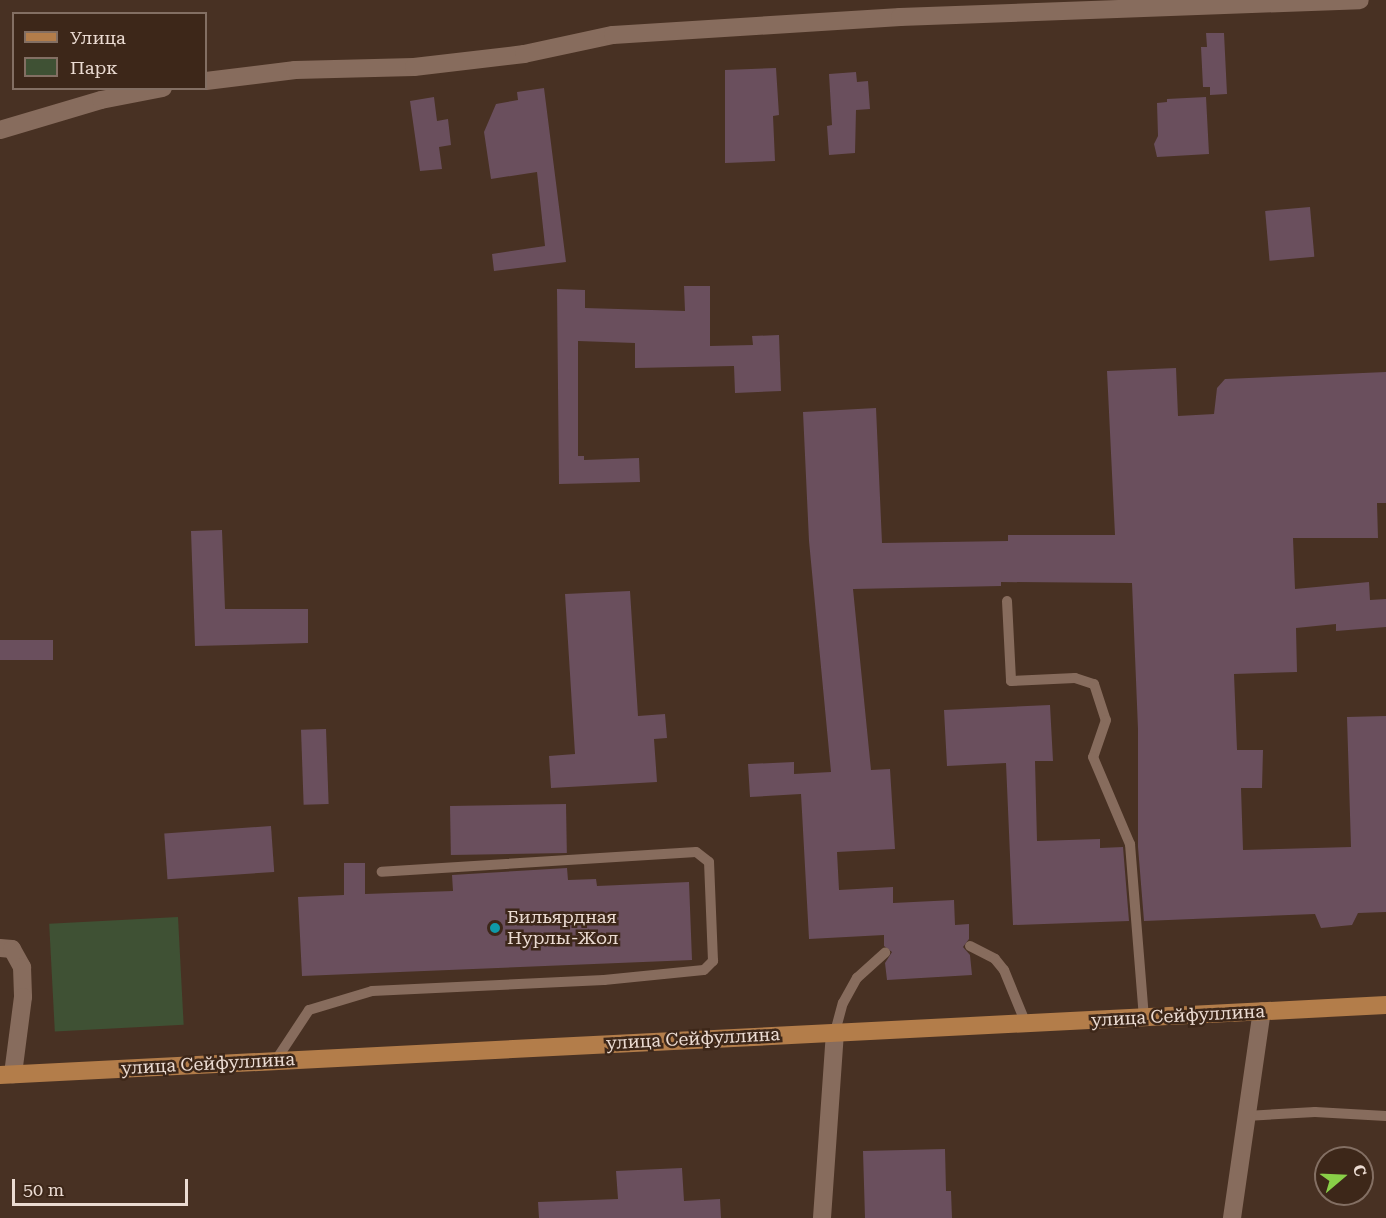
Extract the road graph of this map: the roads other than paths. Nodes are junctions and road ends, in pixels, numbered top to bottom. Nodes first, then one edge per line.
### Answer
1 (1359, 0) edge
2 (207, 81) edge
3 (153, 90) edge
4 (0, 130) edge
5 (1007, 601) dead end
6 (382, 872) dead end
7 (970, 946) dead end
8 (0, 948) edge
9 (885, 953) dead end
10 (1386, 1005) edge
11 (1262, 1011) junction
12 (1144, 1018) junction
13 (1026, 1024) junction
14 (836, 1032) junction
15 (276, 1060) junction
16 (6, 1075) edge
17 (1246, 1116) junction
18 (1386, 1116) edge
19 (822, 1218) edge
20 (1232, 1218) edge

1 - 2 street
3 - 4 street
5 - 12 lane
6 - 15 lane
7 - 13 lane
8 - 16 street
9 - 14 lane
10 - 11 main road, улица Сейфуллина
11 - 12 main road, улица Сейфуллина
11 - 17 street
12 - 13 main road, улица Сейфуллина
13 - 14 main road, улица Сейфуллина
14 - 15 main road, улица Сейфуллина
14 - 19 street
15 - 16 main road, улица Сейфуллина
17 - 18 lane
17 - 20 street

